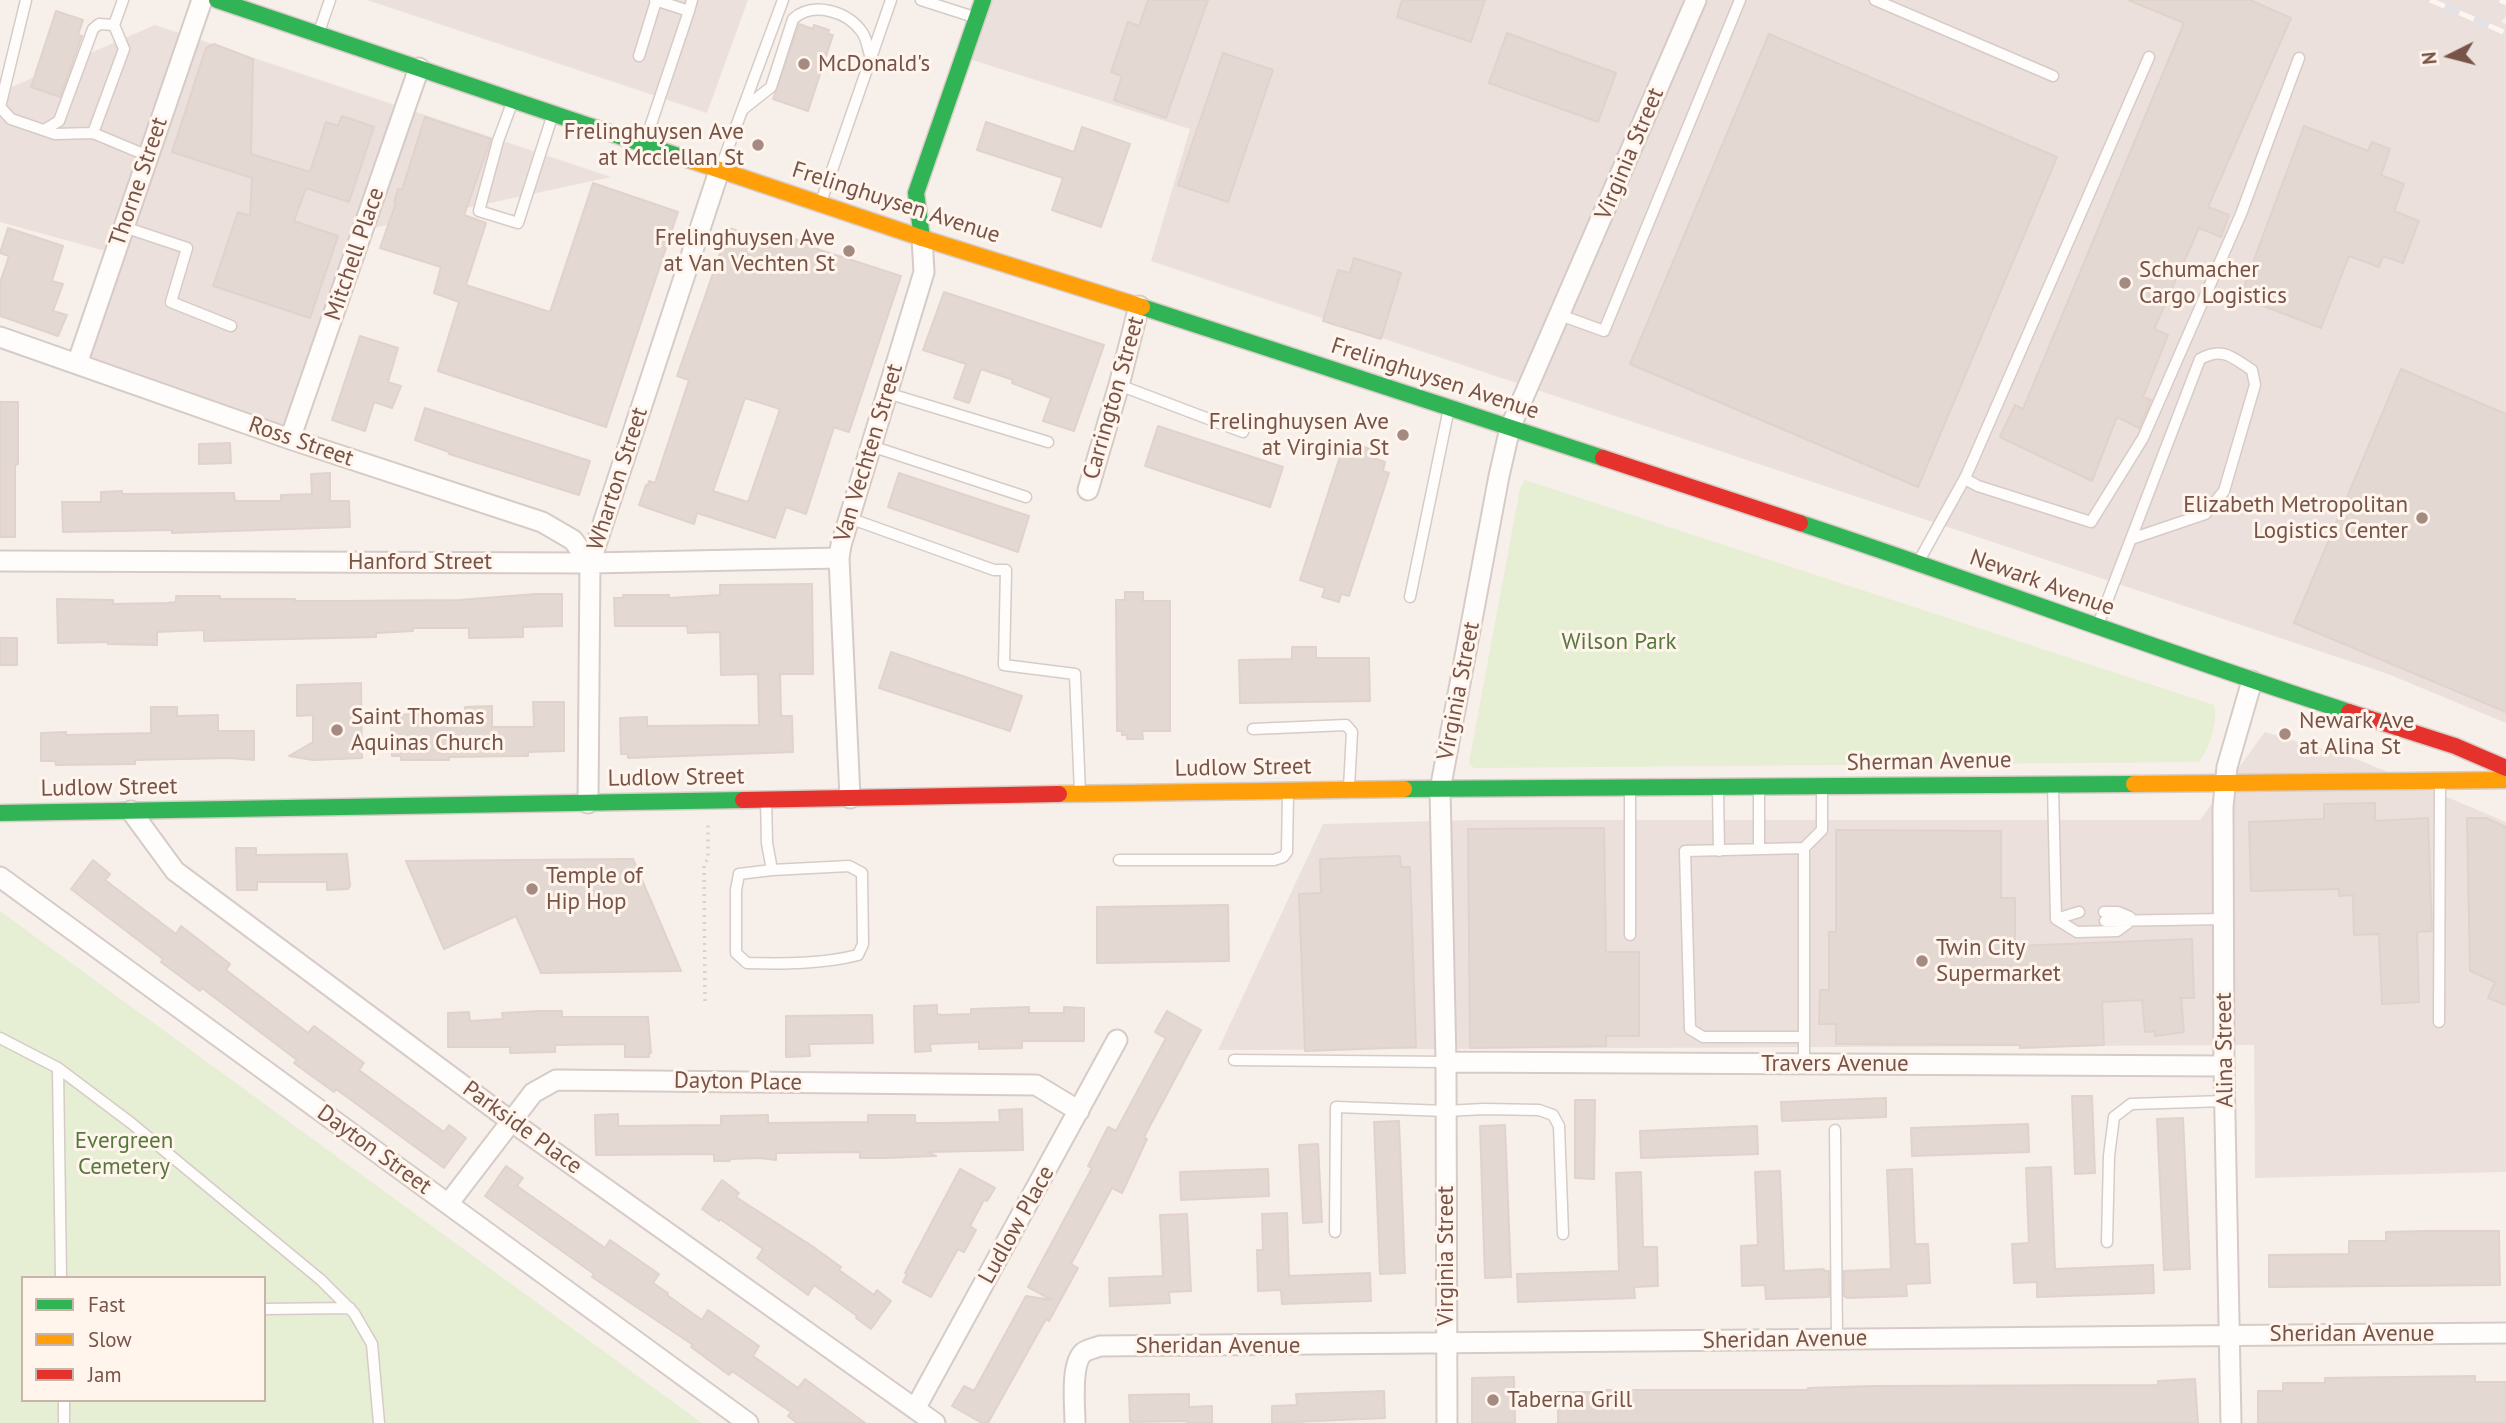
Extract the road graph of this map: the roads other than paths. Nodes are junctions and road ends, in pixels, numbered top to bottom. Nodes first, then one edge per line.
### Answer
1 (26, 0) edge
2 (123, 0) edge
3 (202, 0) edge
4 (217, 0) edge
5 (330, 0) edge
6 (655, 0) edge
7 (692, 0) edge
8 (783, 0) edge
9 (891, 0) edge
10 (921, 0) edge
11 (983, 0) edge
12 (1696, 0) edge
13 (1740, 0) edge
14 (1875, 0) edge
15 (689, 11) junction
16 (977, 18) junction
17 (114, 25) junction
18 (318, 34) junction
19 (639, 56) dead end
20 (2149, 57) dead end
21 (871, 58) junction
22 (2300, 58) dead end
23 (419, 68) junction
24 (2053, 76) dead end
25 (513, 99) junction
26 (0, 107) edge
27 (742, 110) junction
28 (554, 113) junction
29 (44, 130) junction
30 (93, 134) junction
31 (645, 143) junction
32 (148, 156) junction
33 (720, 168) junction
34 (821, 203) junction
35 (124, 227) junction
36 (922, 237) junction
37 (1139, 306) junction
38 (1560, 315) junction
39 (231, 326) dead end
40 (0, 337) edge
41 (77, 364) junction
42 (1119, 384) junction
43 (887, 393) junction
44 (1448, 409) junction
45 (1510, 428) junction
46 (1243, 432) dead end
47 (290, 439) junction
48 (1048, 442) dead end
49 (1562, 444) joint
50 (871, 446) junction
51 (1965, 479) junction
52 (1088, 490) dead end
53 (1026, 497) dead end
54 (849, 519) junction
55 (2131, 539) junction
56 (839, 558) junction
57 (0, 561) edge
58 (1918, 562) junction
59 (590, 563) junction
60 (1410, 597) dead end
61 (2097, 626) junction
62 (2252, 681) junction
63 (1253, 729) dead end
64 (2506, 768) edge
65 (2506, 780) edge
66 (2440, 781) junction
67 (2225, 782) junction
68 (2053, 784) junction
69 (1822, 786) junction
70 (1717, 787) junction
71 (1759, 787) junction
72 (1630, 788) junction
73 (1351, 789) junction
74 (1288, 790) junction
75 (1440, 790) junction
76 (1080, 794) junction
77 (850, 798) junction
78 (766, 800) junction
79 (588, 803) junction
80 (131, 811) junction
81 (0, 813) edge
82 (1804, 848) junction
83 (1759, 849) junction
84 (1719, 850) junction
85 (1119, 860) dead end
86 (772, 870) junction
87 (0, 877) edge
88 (2104, 916) dead end
89 (2078, 917) dead end
90 (2056, 919) junction
91 (2133, 919) junction
92 (2224, 919) junction
93 (1630, 935) dead end
94 (2439, 1022) dead end
95 (1804, 1037) junction
96 (0, 1038) edge
97 (1117, 1040) dead end
98 (1234, 1060) dead end
99 (1446, 1062) junction
100 (1804, 1064) junction
101 (2224, 1066) junction
102 (58, 1068) junction
103 (2225, 1101) junction
104 (1079, 1111) junction
105 (1446, 1111) junction
106 (512, 1122) junction
107 (1835, 1130) dead end
108 (448, 1204) junction
109 (1335, 1232) dead end
110 (1563, 1234) dead end
111 (2107, 1242) dead end
112 (61, 1276) edge
113 (350, 1308) junction
114 (266, 1309) edge
115 (2506, 1334) edge
116 (2230, 1335) junction
117 (1837, 1339) junction
118 (1446, 1345) junction
119 (64, 1402) edge
120 (915, 1409) junction
121 (64, 1423) edge
122 (379, 1423) edge
123 (748, 1423) edge
124 (935, 1423) edge
125 (1075, 1423) edge
126 (1447, 1423) edge
127 (2231, 1423) edge

1 - 26 lane
2 - 17 lane
3 - 32 street, Thorne Street
4 - 18 main road, Frelinghuysen Avenue
5 - 18 lane
6 - 15 lane
6 - 19 lane
7 - 15 lane
8 - 27 lane
9 - 21 lane
10 - 16 lane
11 - 16 main road
12 - 38 street, Virginia Street
13 - 38 lane
14 - 24 lane
15 - 31 lane
16 - 36 main road
17 - 29 lane
17 - 30 lane
18 - 23 main road, Frelinghuysen Avenue
20 - 51 lane
21 - 27 lane
21 - 34 lane
22 - 51 lane
23 - 25 main road, Frelinghuysen Avenue
23 - 47 street, Mitchell Place
25 - 28 main road, Frelinghuysen Avenue
25 - 28 lane
26 - 29 lane
27 - 33 lane
28 - 31 main road, Frelinghuysen Avenue
29 - 30 lane
30 - 32 lane
31 - 33 main road, Frelinghuysen Avenue
32 - 35 street, Thorne Street
33 - 34 main road, Frelinghuysen Avenue
33 - 59 street, Wharton Street
34 - 36 main road, Frelinghuysen Avenue
35 - 39 lane
35 - 41 street, Thorne Street
36 - 37 main road, Frelinghuysen Avenue
36 - 43 street, Van Vechten Street
37 - 42 street, Carrington Street
37 - 44 main road, Frelinghuysen Avenue
38 - 45 street, Virginia Street
40 - 41 street, Ross Street
41 - 47 street, Ross Street
42 - 46 lane
42 - 52 street, Carrington Street
43 - 48 lane
43 - 50 street, Van Vechten Street
44 - 45 main road, Frelinghuysen Avenue
44 - 60 lane
45 - 49 main road, Frelinghuysen Avenue
45 - 75 street, Virginia Street
47 - 59 street, Ross Street
49 - 58 main road, Newark Avenue
50 - 53 lane
50 - 54 street, Van Vechten Street
51 - 58 lane
54 - 56 street, Van Vechten Street
54 - 76 lane
55 - 55 lane
55 - 61 lane
56 - 59 street, Hanford Street
56 - 77 street, Van Vechten Street
57 - 59 street, Hanford Street
58 - 61 main road, Newark Avenue
59 - 79 street, Wharton Street
61 - 62 main road, Newark Avenue
62 - 64 main road, Newark Avenue
62 - 67 street, Alina Street
63 - 73 lane
65 - 66 main road, Sherman Avenue
66 - 67 main road, Sherman Avenue
66 - 94 lane
67 - 68 main road, Sherman Avenue
67 - 92 street, Alina Street
68 - 69 main road, Sherman Avenue
68 - 90 lane
69 - 71 main road, Sherman Avenue
69 - 82 lane
70 - 71 main road, Sherman Avenue
70 - 72 main road, Sherman Avenue
70 - 84 lane
71 - 83 lane
72 - 75 main road, Sherman Avenue
72 - 93 lane
73 - 74 main road, Ludlow Street
73 - 75 main road, Sherman Avenue
74 - 76 main road, Ludlow Street
74 - 85 lane
75 - 99 street, Virginia Street
76 - 77 main road, Ludlow Street
77 - 78 main road, Ludlow Street
78 - 79 main road, Ludlow Street
78 - 86 lane
79 - 80 main road, Ludlow Street
80 - 81 main road, Ludlow Street
80 - 106 street, Parkside Place
82 - 83 lane
82 - 95 lane
83 - 84 lane
84 - 95 lane
86 - 86 lane
87 - 108 street, Dayton Street
88 - 91 lane
89 - 90 lane
90 - 91 lane
91 - 92 lane
92 - 101 street, Alina Street
95 - 100 lane
96 - 102 lane
97 - 104 street, Ludlow Place
98 - 99 lane
99 - 100 street, Travers Avenue
99 - 105 street, Virginia Street
100 - 101 street, Travers Avenue
101 - 103 street, Alina Street
102 - 112 lane
102 - 113 lane
103 - 111 lane
103 - 116 street, Alina Street
104 - 106 street, Dayton Place
104 - 120 street, Ludlow Place
105 - 109 lane
105 - 110 lane
105 - 118 street, Virginia Street
106 - 108 street, Dayton Place
106 - 120 street, Parkside Place
107 - 117 lane
108 - 123 street, Dayton Street
113 - 114 lane
113 - 122 lane
115 - 116 street, Sheridan Avenue
116 - 117 street, Sheridan Avenue
116 - 127 street, Alina Street
117 - 118 street, Sheridan Avenue
118 - 125 street, Sheridan Avenue
118 - 126 street, Virginia Street
119 - 121 lane
120 - 124 street, Parkside Place

